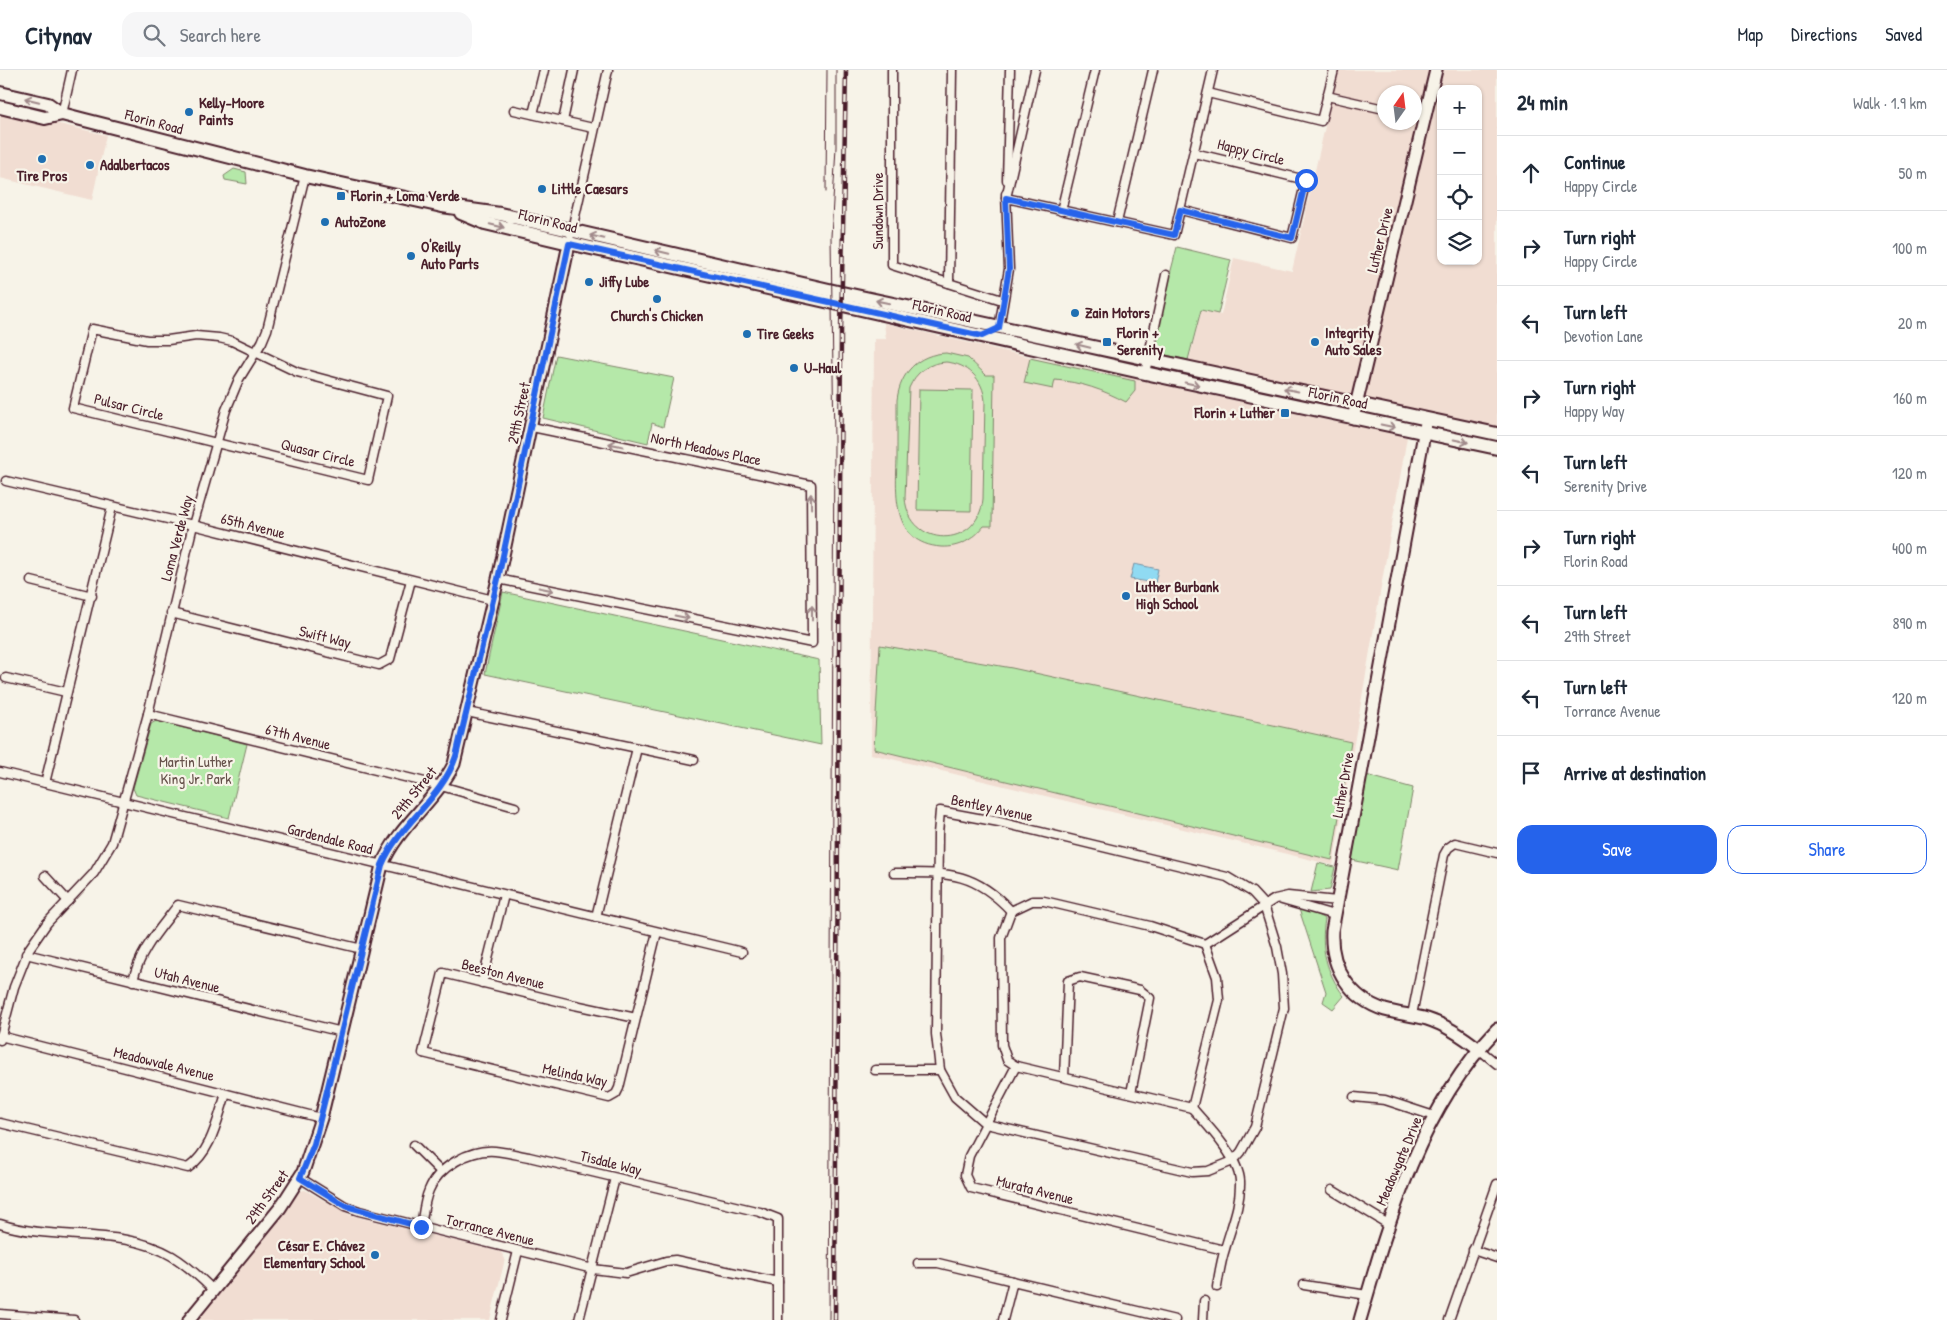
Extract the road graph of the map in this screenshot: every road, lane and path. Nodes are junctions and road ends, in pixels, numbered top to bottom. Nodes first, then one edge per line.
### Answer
1 (72, 70) edge
2 (544, 70) edge
3 (574, 70) edge
4 (608, 70) edge
5 (892, 70) edge
6 (952, 70) edge
7 (1010, 70) edge
8 (1035, 70) edge
9 (1095, 70) edge
10 (1153, 70) edge
11 (1213, 70) edge
12 (1334, 70) edge
13 (1436, 70) edge
14 (0, 93) edge
15 (1208, 93) junction
16 (1327, 96) junction
17 (0, 107) edge
18 (1377, 107) edge
19 (514, 110) dead end
20 (1422, 111) edge
21 (62, 114) junction
22 (533, 114) junction
23 (563, 121) junction
24 (594, 128) junction
25 (1417, 130) edge
26 (1194, 153) junction
27 (305, 176) junction
28 (1006, 198) junction
29 (1180, 210) junction
30 (1061, 211) junction
31 (1117, 222) junction
32 (571, 238) junction
33 (1166, 275) dead end
34 (949, 283) junction
35 (1002, 300) junction
36 (999, 328) junction
37 (982, 336) junction
38 (256, 353) junction
39 (1147, 360) junction
40 (1145, 373) junction
41 (1356, 404) junction
42 (1352, 418) junction
43 (1426, 419) junction
44 (532, 427) junction
45 (1424, 433) junction
46 (1497, 434) edge
47 (218, 443) junction
48 (1497, 448) edge
49 (6, 481) dead end
50 (112, 507) junction
51 (193, 525) junction
52 (498, 579) junction
53 (411, 580) junction
54 (31, 581) dead end
55 (92, 596) junction
56 (493, 600) junction
57 (171, 613) junction
58 (6, 678) dead end
59 (66, 692) junction
60 (467, 712) junction
61 (148, 714) junction
62 (637, 748) junction
63 (694, 760) dead end
64 (0, 772) edge
65 (45, 783) junction
66 (441, 786) junction
67 (124, 802) junction
68 (515, 808) dead end
69 (1497, 853) edge
70 (382, 865) junction
71 (894, 873) dead end
72 (939, 873) junction
73 (45, 876) dead end
74 (504, 895) junction
75 (1275, 899) junction
76 (1337, 901) junction
77 (68, 902) junction
78 (1264, 906) junction
79 (1011, 911) junction
80 (1334, 915) junction
81 (596, 917) junction
82 (657, 932) junction
83 (1205, 944) junction
84 (362, 949) junction
85 (742, 952) dead end
86 (26, 954) junction
87 (133, 981) junction
88 (482, 983) junction
89 (1412, 1015) junction
90 (636, 1018) junction
91 (1497, 1029) edge
92 (342, 1032) junction
93 (0, 1037) edge
94 (1480, 1050) junction
95 (423, 1053) joint
96 (1497, 1064) edge
97 (1016, 1066) junction
98 (875, 1070) dead end
99 (940, 1070) junction
100 (1064, 1077) junction
101 (1131, 1092) junction
102 (226, 1094) junction
103 (1354, 1097) dead end
104 (1192, 1108) junction
105 (1434, 1116) junction
106 (321, 1118) junction
107 (0, 1123) edge
108 (986, 1124) junction
109 (414, 1145) dead end
110 (1232, 1160) junction
111 (441, 1172) junction
112 (300, 1178) junction
113 (615, 1178) junction
114 (1497, 1184) edge
115 (1332, 1190) dead end
116 (0, 1224) edge
117 (1388, 1224) junction
118 (421, 1227) junction
119 (518, 1250) junction
120 (1224, 1250) junction
121 (1473, 1250) junction
122 (1497, 1258) edge
123 (918, 1263) dead end
124 (592, 1269) junction
125 (1013, 1281) junction
126 (778, 1282) junction
127 (1304, 1285) dead end
128 (1217, 1287) dead end
129 (213, 1290) junction
130 (1367, 1295) junction
131 (1204, 1301) dead end
132 (0, 1314) edge
133 (16, 1318) edge
134 (74, 1320) edge
135 (189, 1320) edge
136 (501, 1320) edge
137 (579, 1320) edge
138 (778, 1320) edge
139 (1003, 1320) edge
140 (1175, 1320) edge
141 (1203, 1320) edge
142 (1360, 1320) edge
143 (1449, 1320) edge

1 - 21 street
2 - 22 street
3 - 23 street
4 - 24 street
5 - 34 street, Sundown Drive
6 - 34 street
7 - 28 street
8 - 28 street
9 - 30 street
10 - 31 street
11 - 15 street
12 - 16 street
13 - 20 street, Luther Drive
21 -> 14 main road, Florin Road
15 - 16 street
15 - 26 street
16 - 18 street
17 - 21 main road, Florin Road
19 - 22 street
21 - 27 main road, Florin Road
22 - 23 street
23 - 24 street
24 - 32 street
25 - 41 street, Luther Drive
26 - 29 street
26 - 29 street, Happy Circle
27 - 32 main road, Florin Road
27 - 38 street, Loma Verde Way
28 - 30 street
28 - 35 street
29 - 31 street
30 - 31 street
36 -> 32 main road, Florin Road
32 - 37 main road, Florin Road
32 - 44 street, 29th Street
33 - 39 street
34 - 35 street, Sundown Drive
35 - 36 street
36 - 37 main road
39 -> 36 main road, Florin Road
37 - 40 main road, Florin Road
38 - 47 street, Loma Verde Way
38 - 47 street, Quasar Circle
38 - 47 street, Pulsar Circle
39 - 40 street
41 -> 39 main road, Florin Road
40 -> 42 main road, Florin Road
41 - 42 street, Luther Drive
41 - 43 main road, Florin Road
42 -> 45 main road, Florin Road
43 - 45 street, Luther Drive
43 - 46 main road, Florin Road
44 - 52 street, 29th Street
52 -> 44 street, North Meadows Place
45 -> 48 main road, Florin Road
45 - 76 street, Luther Drive
47 - 51 street, Loma Verde Way
49 - 50 street, 65th Avenue
50 - 51 street, 65th Avenue
50 - 55 street
51 - 53 street, 65th Avenue
51 - 57 street, Loma Verde Way
52 - 56 street, 29th Street
53 - 56 street, 65th Avenue
53 - 57 street, Swift Way
54 - 55 street
55 - 59 street
56 - 60 street, 29th Street
57 - 61 street, Loma Verde Way
58 - 59 street
59 - 65 street
60 - 62 street
60 - 66 street, 29th Street
61 - 66 street, 67th Avenue
61 - 67 street, Loma Verde Way
62 - 63 street
62 - 81 street
64 - 65 street, Gardendale Road
65 - 67 street, Gardendale Road
66 - 68 street, 67th Avenue
66 - 70 street, 29th Street
67 - 70 street, Gardendale Road
67 - 77 street, Loma Verde Way
69 - 89 street
70 - 74 street, Gardendale Road
70 - 84 street, 29th Street
71 - 72 street
72 - 78 street, Bentley Avenue
72 - 79 street
72 - 99 street, Bentley Avenue
73 - 77 street
74 - 81 street, Gardendale Road
74 - 88 street
75 - 76 street
75 - 78 street
75 - 80 street
76 - 80 street, Luther Drive
77 - 86 street, Loma Verde Way
78 - 83 street
78 - 110 street
79 - 83 street
79 - 97 street
80 - 89 street, Luther Drive
81 - 82 street, Gardendale Road
82 - 85 street, Gardendale Road
82 - 90 street, Melinda Way
83 - 104 street
84 - 87 street
84 - 92 street, 29th Street
86 - 87 street, Utah Avenue
86 - 93 street, Loma Verde Way
87 - 92 street, Utah Avenue
88 - 90 street, Beeston Avenue
88 - 95 street, Beeston Avenue
89 - 94 street, Luther Drive
90 - 95 street, Melinda Way
91 - 94 street, Meadowgate Drive
92 - 106 street, 29th Street
93 - 102 street, Meadowvale Avenue
94 - 96 street, Luther Drive
94 - 105 street, Meadowgate Drive
97 - 100 street
97 - 108 street, Murata Avenue
98 - 99 street
99 - 108 street, Bentley Avenue
100 - 101 street
100 - 101 street
101 - 104 street
102 - 106 street, Meadowvale Avenue
102 - 107 street
103 - 105 street
104 - 110 street
105 - 117 street, Meadowgate Drive
106 - 112 street, 29th Street
108 - 110 street
108 - 120 street, Murata Avenue
109 - 111 street
110 - 120 street
111 - 113 street, Tisdale Way
111 - 118 street, Tisdale Way
112 - 118 street, Torrance Avenue
112 - 129 street, 29th Street
113 - 124 street
113 - 126 street, Tisdale Way
114 - 121 street
115 - 117 street
116 - 129 street
117 - 130 street, Meadowgate Drive
118 - 119 street, Torrance Avenue
119 - 124 street, Torrance Avenue
119 - 136 street
120 - 128 street
121 - 122 street
121 - 143 street
123 - 125 street
124 - 126 street, Torrance Avenue
124 - 137 street
125 - 139 street
125 - 140 street
126 - 138 street
127 - 130 street
129 - 135 street, 29th Street
130 - 142 street, Meadowgate Drive
131 - 141 street
132 - 133 street
133 - 134 street

